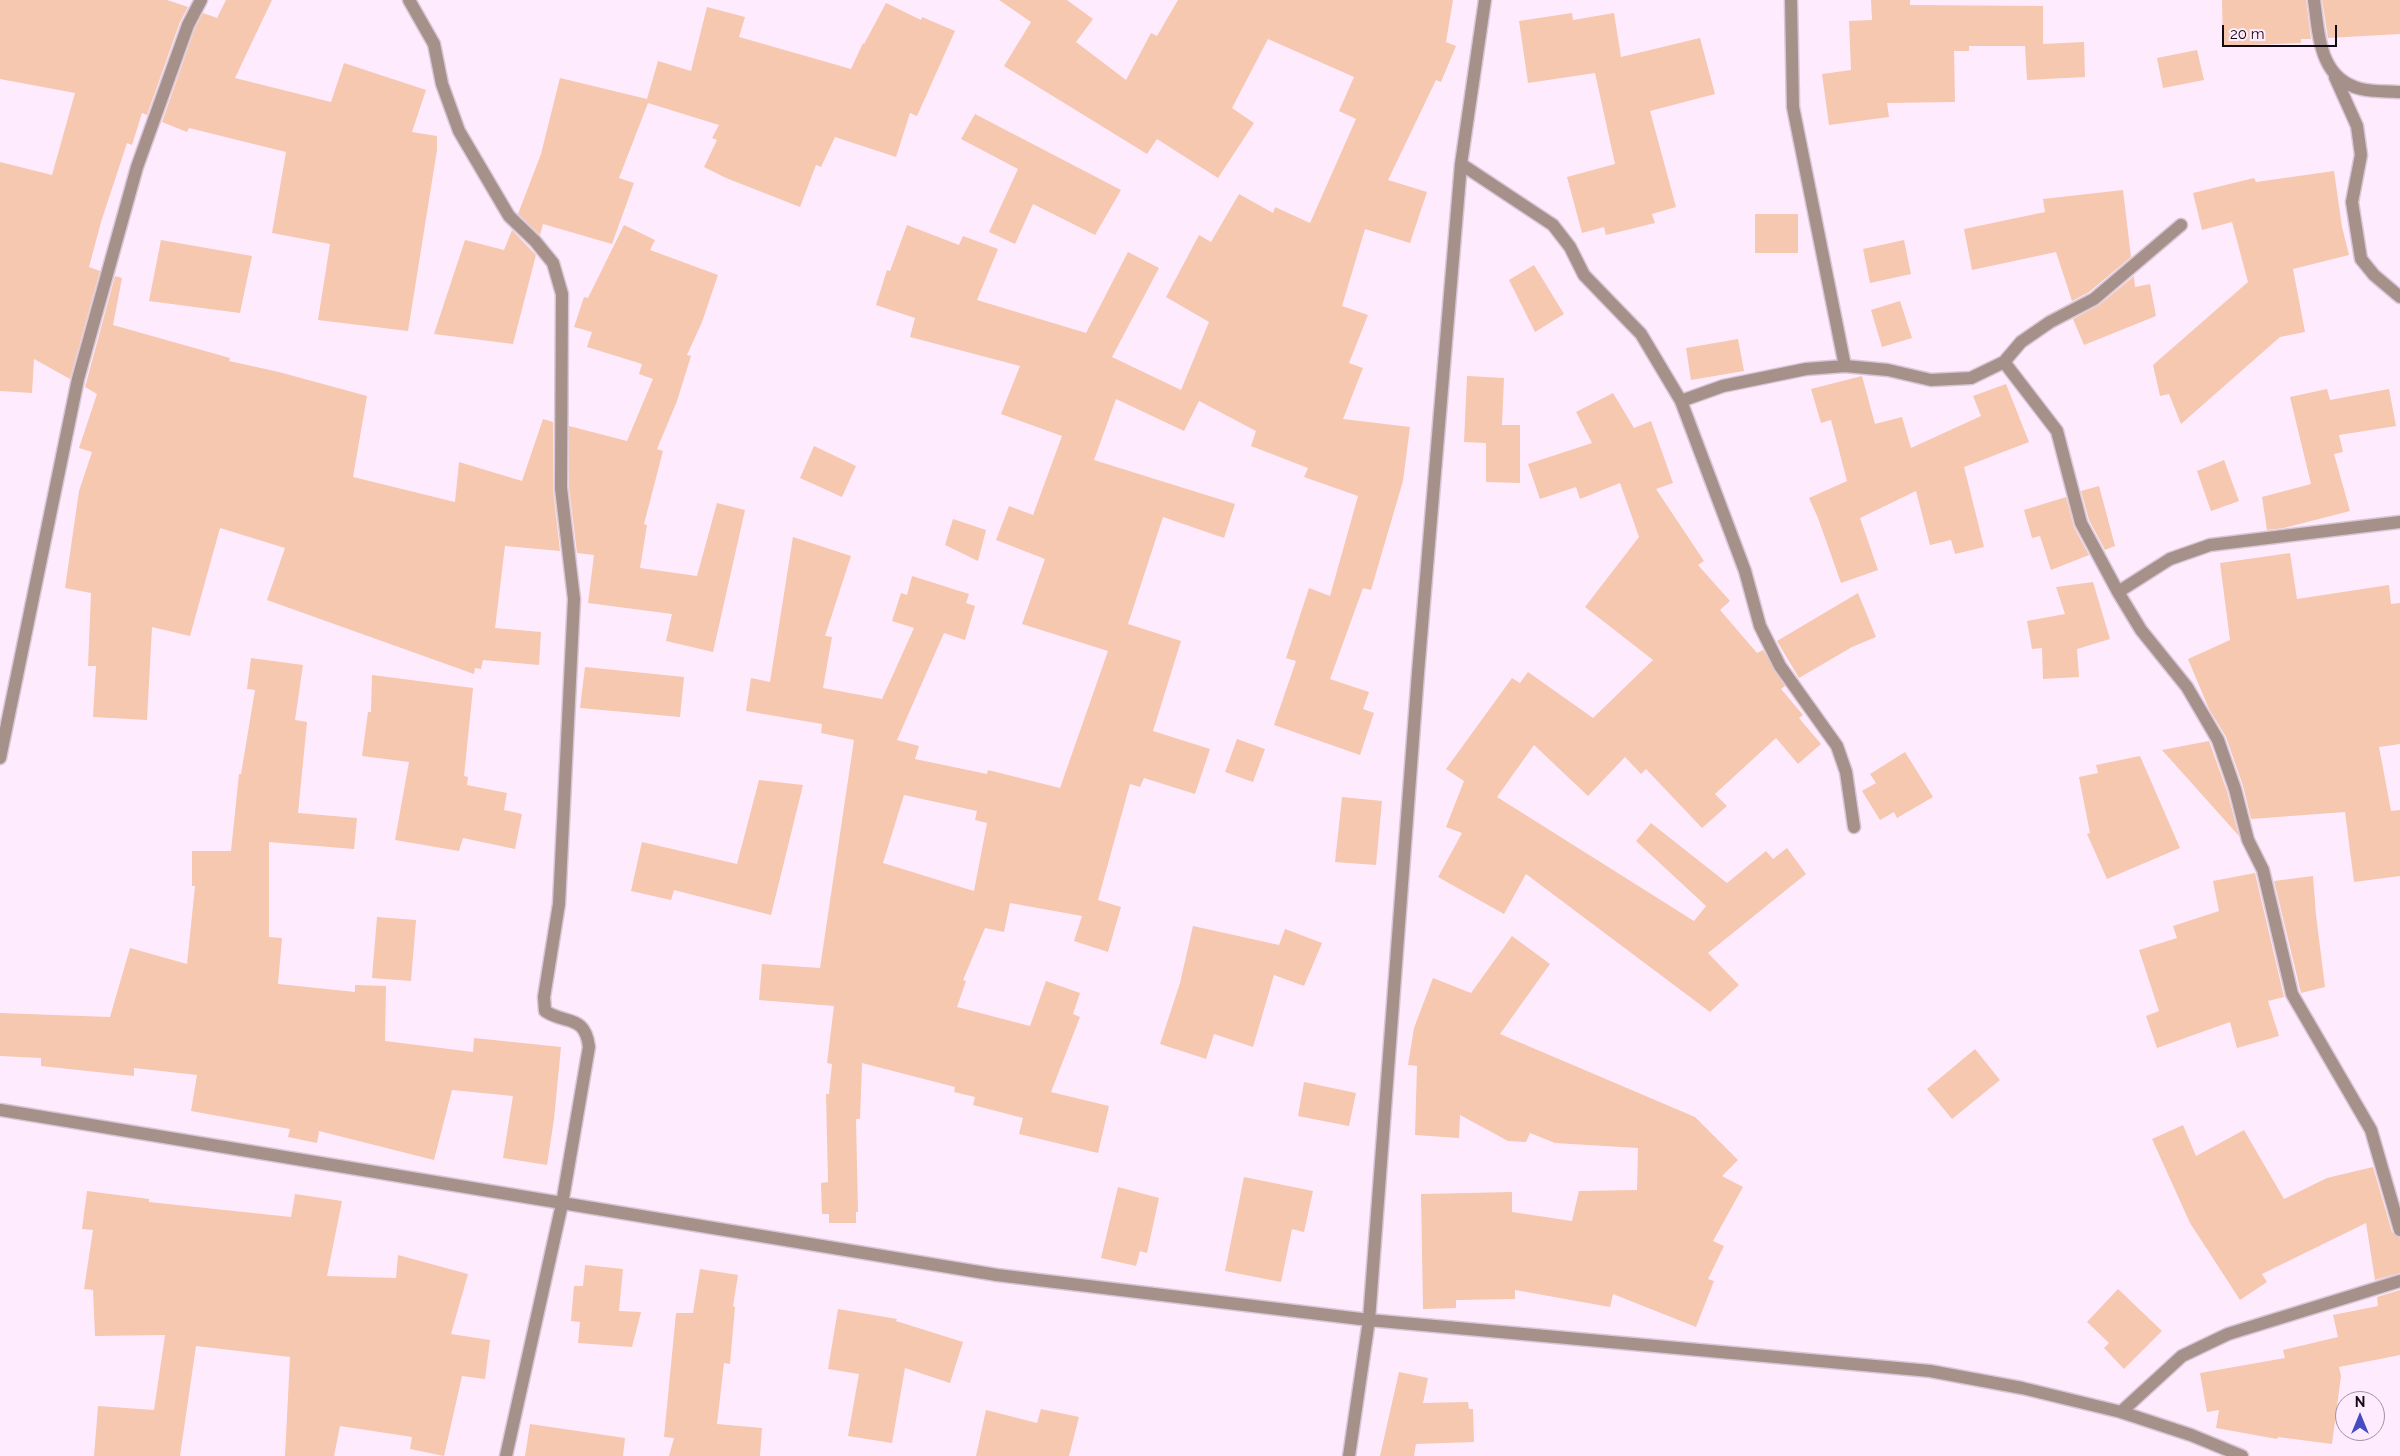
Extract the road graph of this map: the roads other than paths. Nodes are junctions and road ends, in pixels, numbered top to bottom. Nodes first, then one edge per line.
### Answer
1 (201, 0) edge
2 (409, 0) edge
3 (1485, 0) edge
4 (1791, 0) edge
5 (2314, 0) edge
6 (2335, 77) junction
7 (2400, 92) edge
8 (1461, 164) junction
9 (2181, 225) dead end
10 (2400, 297) edge
11 (2004, 362) junction
12 (1845, 366) junction
13 (1681, 401) junction
14 (2400, 522) edge
15 (2118, 592) junction
16 (0, 758) edge
17 (1854, 827) dead end
18 (0, 1110) edge
19 (562, 1204) junction
20 (2400, 1230) edge
21 (2400, 1282) edge
22 (1369, 1320) junction
23 (2121, 1412) junction
24 (506, 1456) edge
25 (1349, 1456) edge
26 (2242, 1456) edge

1 - 16 street
2 - 19 street
3 - 8 street
4 - 12 street
5 - 6 street
6 - 7 street
6 - 10 street
8 - 13 street
8 - 22 street
9 - 11 street
11 - 12 street
11 - 15 street
12 - 13 street
13 - 17 street
14 - 15 street
15 - 20 street
18 - 19 street
19 - 22 street
19 - 24 street
21 - 23 street
22 - 23 street
22 - 25 street
23 - 26 street

